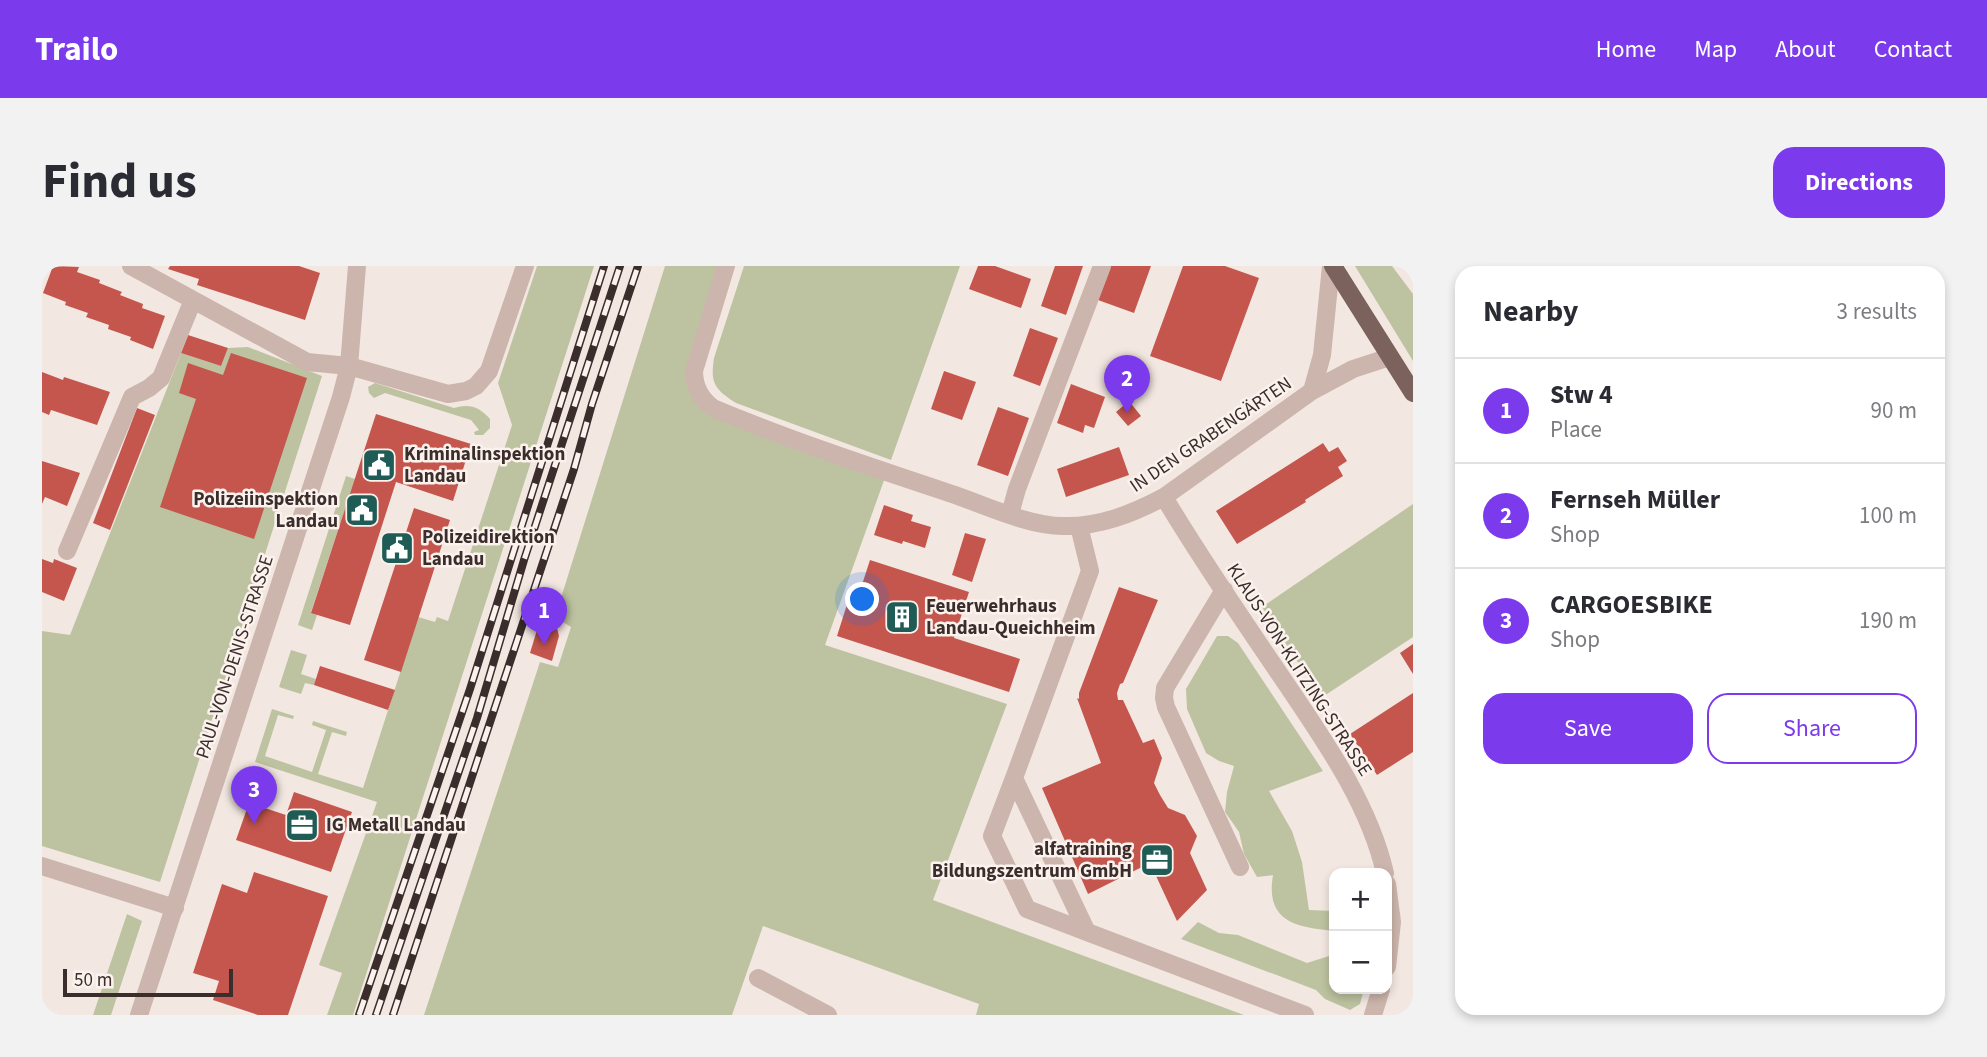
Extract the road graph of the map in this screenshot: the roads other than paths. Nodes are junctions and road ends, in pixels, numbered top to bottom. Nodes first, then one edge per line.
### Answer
1 (131, 266) edge
2 (357, 266) edge
3 (525, 266) edge
4 (726, 266) edge
5 (1102, 266) edge
6 (1332, 266) edge
7 (193, 300) junction
8 (1390, 357) junction
9 (349, 366) junction
10 (1312, 391) junction
11 (1413, 393) edge
12 (1164, 497) junction
13 (1010, 514) junction
14 (1079, 526) junction
15 (67, 551) dead end
16 (1223, 590) junction
17 (1014, 778) junction
18 (42, 866) edge
19 (1240, 867) dead end
20 (1383, 868) edge
21 (175, 908) junction
22 (1087, 932) junction
23 (758, 978) dead end
24 (1379, 994) edge
25 (139, 1015) edge
26 (828, 1015) edge
27 (1305, 1015) edge
28 (1373, 1015) edge

1 - 7 street
2 - 9 street, PAUL-VON-DENIS-STRASSE
3 - 9 street
4 - 13 street, IN DEN GRABENGÄRTEN
5 - 13 street
6 - 8 main road
6 - 10 street, IN DEN GRABENGÄRTEN
7 - 9 street
7 - 15 street
8 - 10 street, IN DEN GRABENGÄRTEN
8 - 11 main road
9 - 21 street, PAUL-VON-DENIS-STRASSE
10 - 12 street, IN DEN GRABENGÄRTEN
12 - 14 street, IN DEN GRABENGÄRTEN
12 - 16 street, KLAUS-VON-KLITZING-STRASSE
13 - 14 street, IN DEN GRABENGÄRTEN
14 - 17 street
16 - 19 street
16 - 20 street, KLAUS-VON-KLITZING-STRASSE
17 - 22 street
17 - 22 street
18 - 21 street
21 - 25 street, PAUL-VON-DENIS-STRASSE
22 - 27 street
23 - 26 street
24 - 28 street

